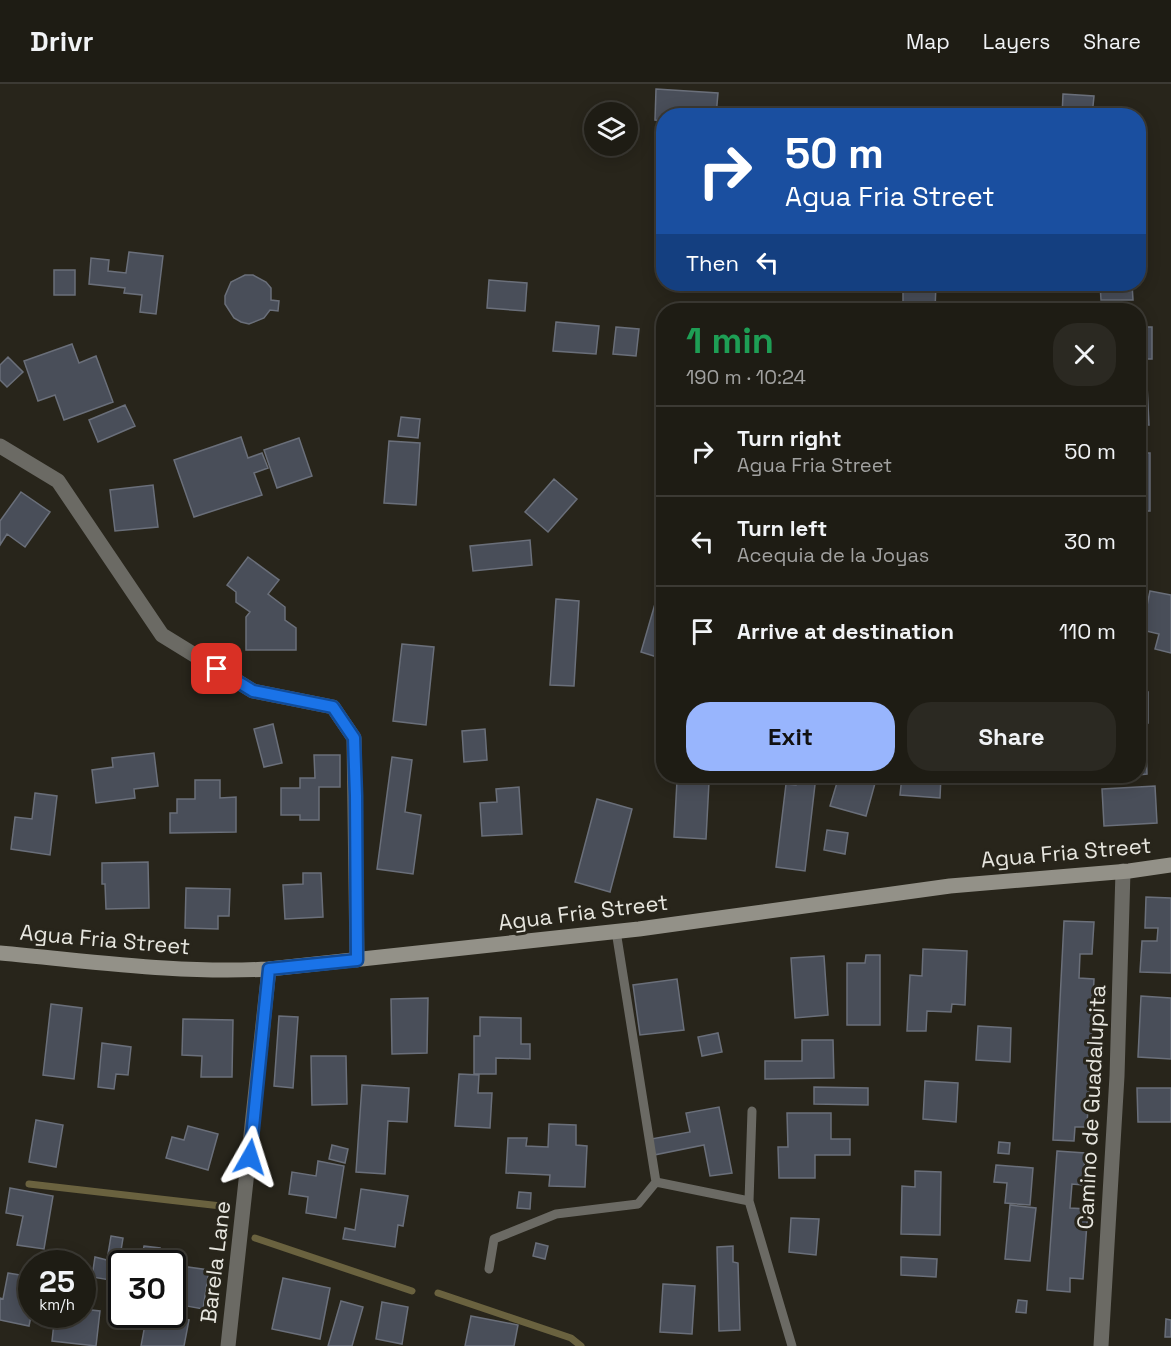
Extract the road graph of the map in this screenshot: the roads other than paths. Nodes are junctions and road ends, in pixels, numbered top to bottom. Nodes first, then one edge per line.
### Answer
1 (0, 446) edge
2 (1171, 865) edge
3 (1123, 871) junction
4 (616, 931) junction
5 (0, 952) edge
6 (357, 960) junction
7 (269, 969) junction
8 (752, 1111) dead end
9 (656, 1182) junction
10 (749, 1201) junction
11 (489, 1269) dead end
12 (228, 1346) edge
13 (792, 1346) edge
14 (1101, 1346) edge

1 - 6 street
2 - 3 street, Agua Fria Street
3 - 4 street, Agua Fria Street
3 - 14 street, Camino de Guadalupita
4 - 6 street, Agua Fria Street
4 - 9 lane
5 - 7 street, Agua Fria Street
6 - 7 street, Agua Fria Street
7 - 12 street, Barela Lane
8 - 10 lane
9 - 10 lane
9 - 11 lane
10 - 13 lane

